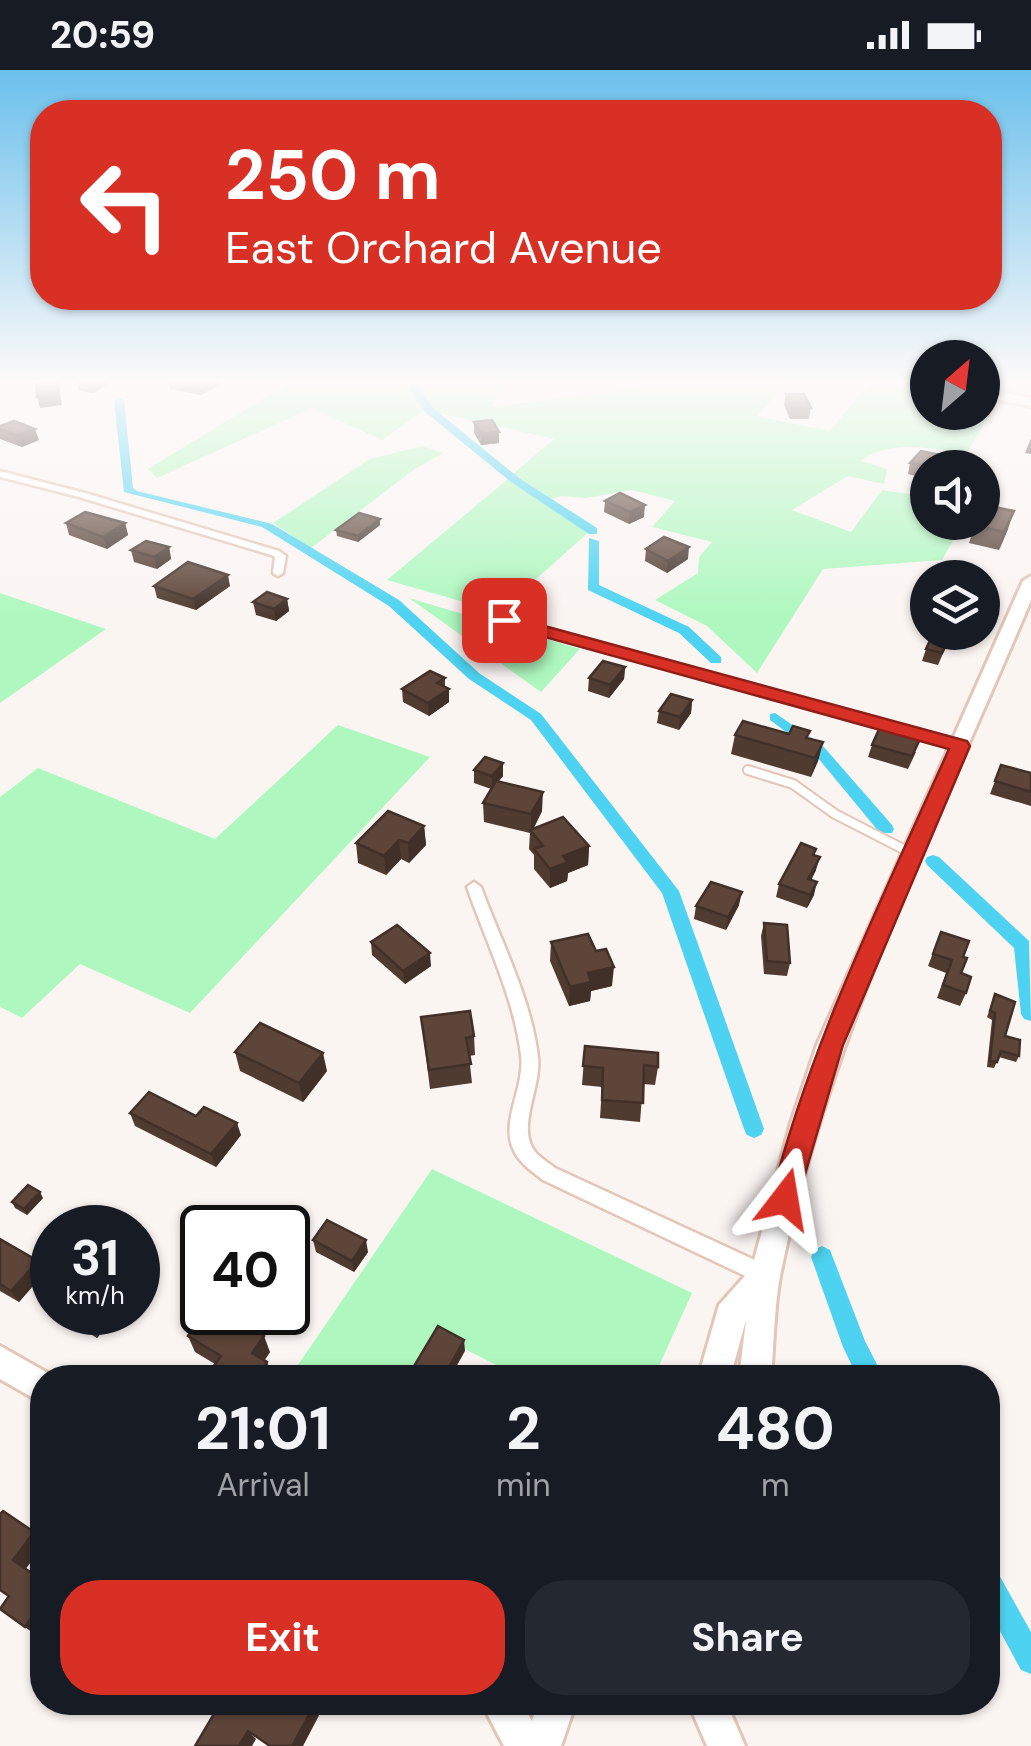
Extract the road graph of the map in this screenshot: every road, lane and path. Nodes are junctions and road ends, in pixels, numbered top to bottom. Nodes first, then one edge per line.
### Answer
1 (0, 474) edge
2 (278, 572) dead end
3 (1031, 582) edge
4 (504, 620) dead end
5 (960, 746) junction
6 (748, 770) dead end
7 (914, 854) junction
8 (474, 887) dead end
9 (765, 1275) junction
10 (0, 1361) edge
11 (717, 1365) edge
12 (756, 1365) edge
13 (30, 1380) edge
14 (507, 1715) edge
15 (553, 1715) edge
16 (525, 1746) edge
17 (542, 1746) edge

1 - 2 street
3 - 5 street
4 - 5 street
5 - 7 street
6 - 7 lane
7 - 9 street
8 - 9 street
9 - 11 street
9 - 12 street
10 - 13 street
14 - 16 street
15 - 17 street

